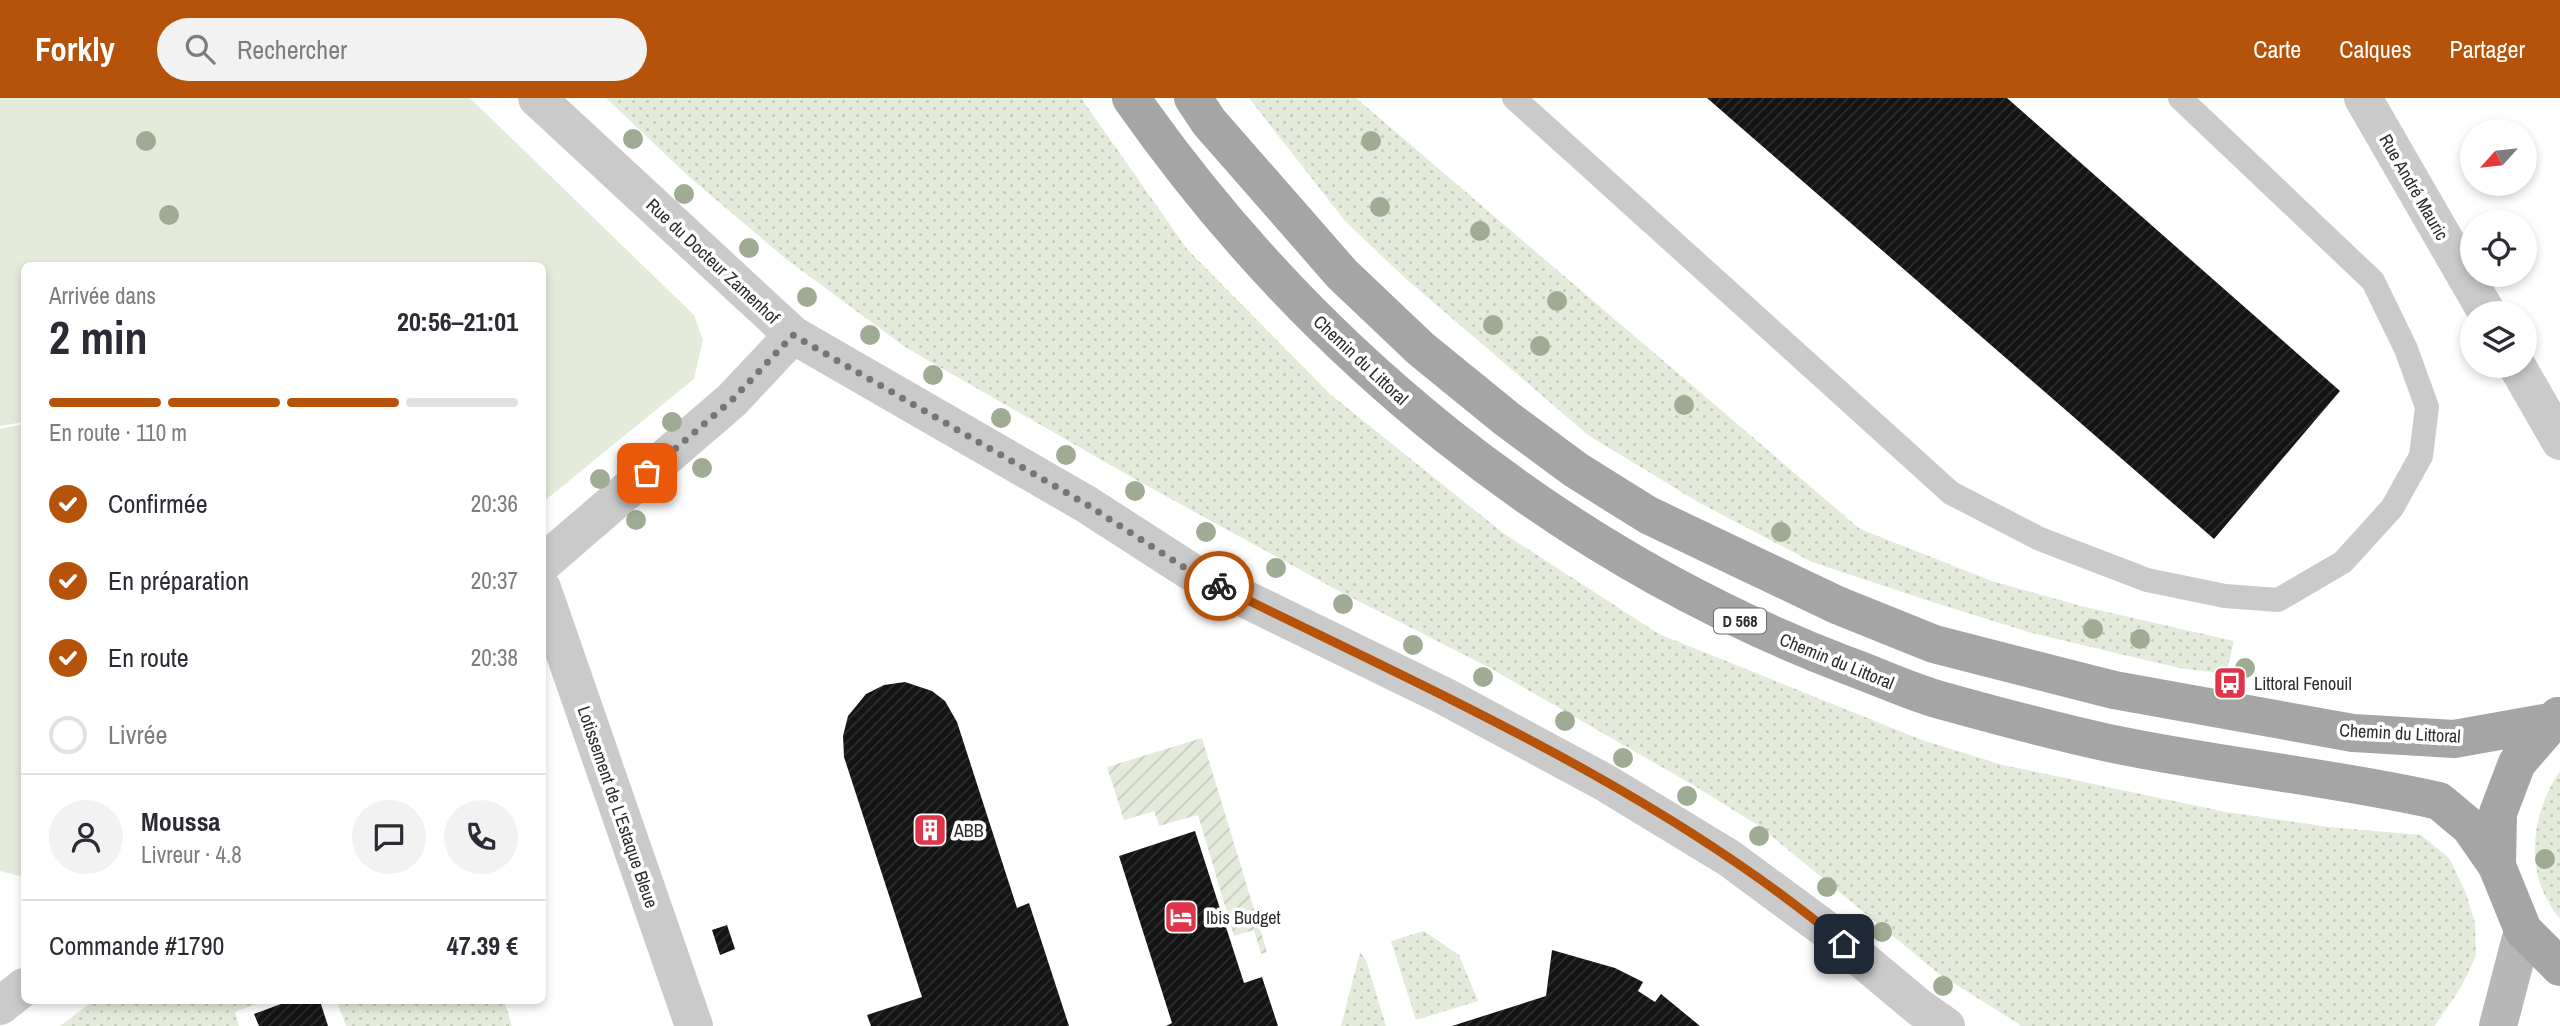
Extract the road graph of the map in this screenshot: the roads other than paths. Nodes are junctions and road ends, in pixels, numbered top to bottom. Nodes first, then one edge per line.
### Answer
1 (537, 98) edge
2 (1131, 98) edge
3 (1193, 98) edge
4 (1514, 98) edge
5 (2180, 98) edge
6 (2363, 98) edge
7 (2480, 301) edge
8 (793, 335) junction
9 (2524, 378) edge
10 (2560, 441) edge
11 (546, 561) edge
12 (546, 600) edge
13 (2555, 718) edge
14 (2497, 866) junction
15 (2523, 930) junction
16 (2560, 967) edge
17 (21, 989) edge
18 (0, 1006) edge
19 (694, 1026) edge
20 (1947, 1026) edge
21 (2498, 1026) edge

1 - 8 street, Rue du Docteur Zamenhof
2 - 14 main road, Chemin du Littoral / D 568
3 - 13 main road, Chemin du Littoral
4 - 5 lane
6 - 7 street, Rue André Mauric
8 - 11 street
8 - 20 street, Rue du Docteur Zamenhof
9 - 10 street
12 - 19 street, Lotissement de L'Estaque Bleue
13 - 14 main road
14 - 15 main road
15 - 16 main road
15 - 21 street
17 - 18 street

